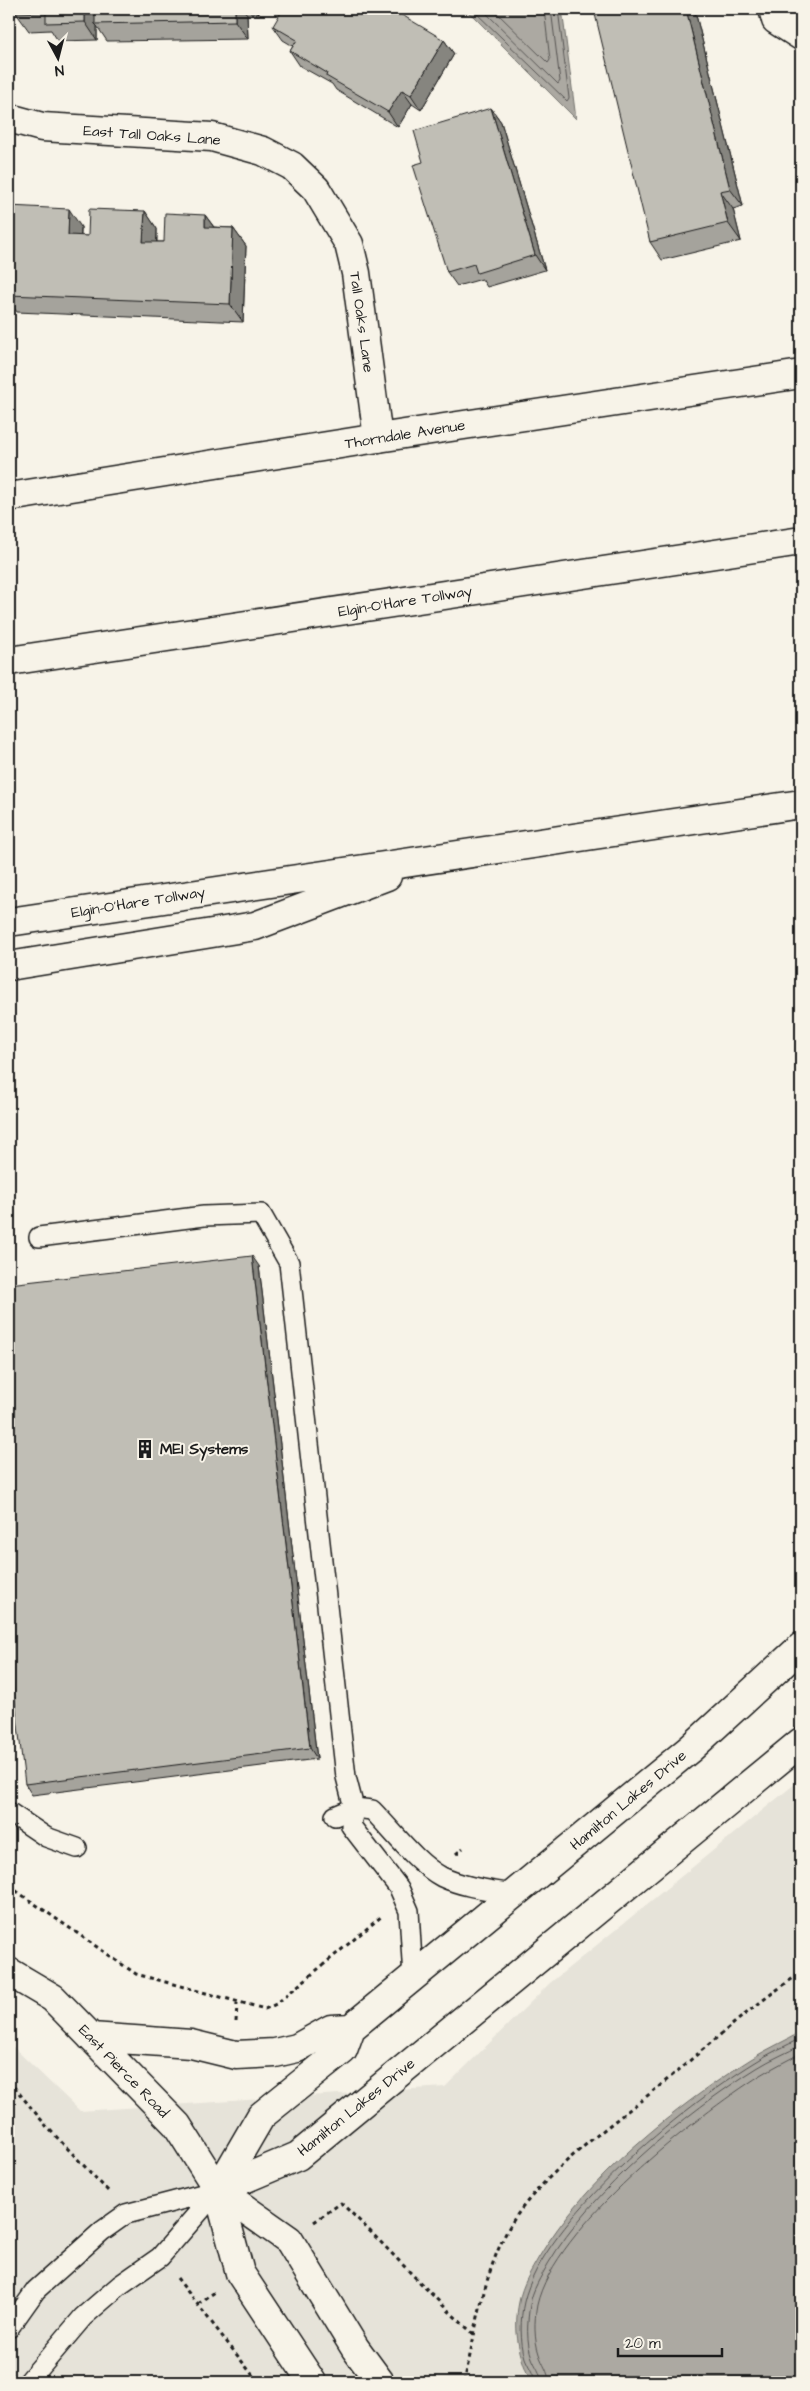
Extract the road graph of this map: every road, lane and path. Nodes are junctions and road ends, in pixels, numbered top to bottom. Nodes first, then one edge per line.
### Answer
1 (773, 9) edge
2 (801, 36) edge
3 (9, 118) edge
4 (331, 212) joint
5 (801, 374) edge
6 (378, 438) junction
7 (9, 497) edge
8 (801, 541) edge
9 (9, 661) edge
10 (801, 804) edge
11 (436, 857) junction
12 (9, 922) edge
13 (9, 966) edge
14 (39, 1237) dead end
15 (801, 1647) edge
16 (801, 1742) edge
17 (354, 1808) junction
18 (9, 1812) edge
19 (335, 1816) dead end
20 (77, 1848) dead end
21 (463, 1848) dead end
22 (436, 1872) junction
23 (9, 1886) edge
24 (513, 1894) junction
25 (404, 1899) junction
26 (9, 1972) edge
27 (801, 1973) edge
28 (413, 1978) junction
29 (351, 2028) junction
30 (91, 2037) junction
31 (9, 2081) edge
32 (101, 2182) dead end
33 (218, 2190) junction
34 (341, 2203) dead end
35 (198, 2304) dead end
36 (9, 2328) edge
37 (475, 2335) junction
38 (28, 2382) edge
39 (258, 2382) edge
40 (312, 2382) edge
41 (380, 2382) edge
42 (464, 2382) edge

1 - 2 main road
3 - 4 main road, East Tall Oaks Lane
4 - 6 main road, Tall Oaks Lane
5 - 6 main road, Thorndale Avenue
6 - 7 main road, Thorndale Avenue
8 - 9 main road, Elgin-O'Hare Tollway
10 - 11 main road, Elgin-O'Hare Tollway
11 - 12 main road, Elgin-O'Hare Tollway
11 - 13 main road
14 - 17 lane
15 - 24 main road, Hamilton Lakes Drive
16 - 33 main road, Hamilton Lakes Drive
17 - 19 lane
17 - 22 lane
17 - 25 lane
18 - 20 lane
21 - 22 path
22 - 24 lane
23 - 25 path
24 - 28 main road, Hamilton Lakes Drive
25 - 28 lane
26 - 30 main road, East Pierce Road
27 - 37 path
28 - 29 main road, Hamilton Lakes Drive
29 - 30 main road
29 - 33 main road, Hamilton Lakes Drive
30 - 33 main road, East Pierce Road
31 - 32 path
33 - 36 lane
33 - 38 lane
33 - 40 main road, East Pierce Road
33 - 41 main road, East Pierce Road
34 - 37 path
35 - 39 path
37 - 42 path

